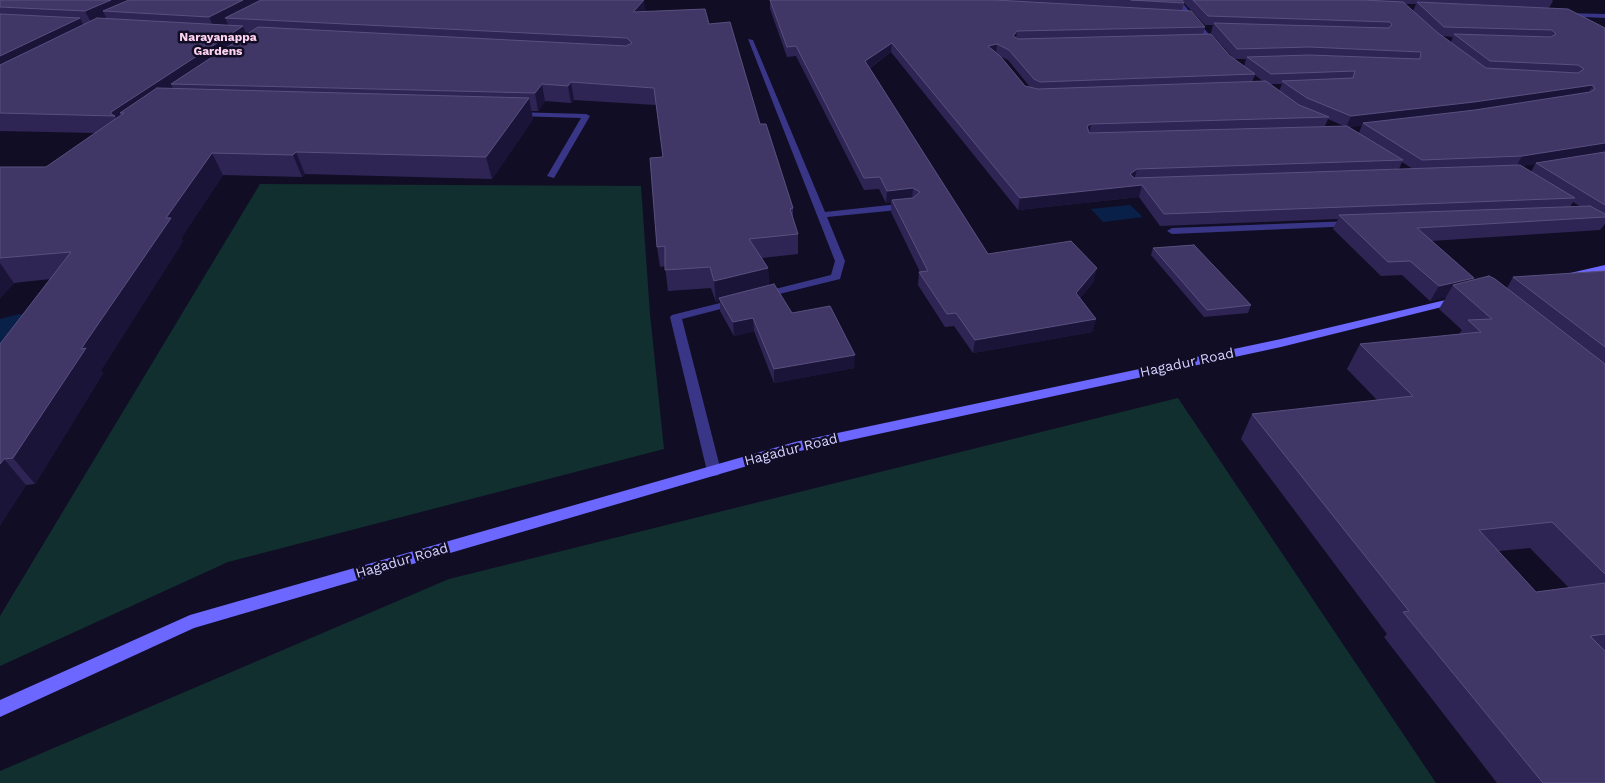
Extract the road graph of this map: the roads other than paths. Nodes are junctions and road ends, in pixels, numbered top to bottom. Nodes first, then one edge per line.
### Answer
1 (1177, 0) edge
2 (1558, 14) edge
3 (1180, 16) edge
4 (1190, 16) junction
5 (1605, 16) edge
6 (1202, 29) junction
7 (1211, 29) edge
8 (750, 40) dead end
9 (1200, 40) edge
10 (1210, 40) junction
11 (1220, 51) edge
12 (508, 113) edge
13 (551, 176) dead end
14 (912, 205) edge
15 (821, 215) junction
16 (1361, 223) edge
17 (1172, 231) edge
18 (1605, 268) edge
19 (1577, 274) junction
20 (1557, 278) edge
21 (1591, 284) edge
22 (1470, 297) edge
23 (714, 471) junction
24 (0, 709) edge

1 - 4 street
2 - 5 street
3 - 4 street
4 - 6 street
6 - 7 street
6 - 10 street
8 - 15 street
9 - 10 street
10 - 11 street
12 - 13 street
14 - 15 street
15 - 23 street
16 - 17 street
18 - 19 street
19 - 20 street
19 - 21 street
22 - 23 street, Hagadur Road
23 - 24 street, Hagadur Road

